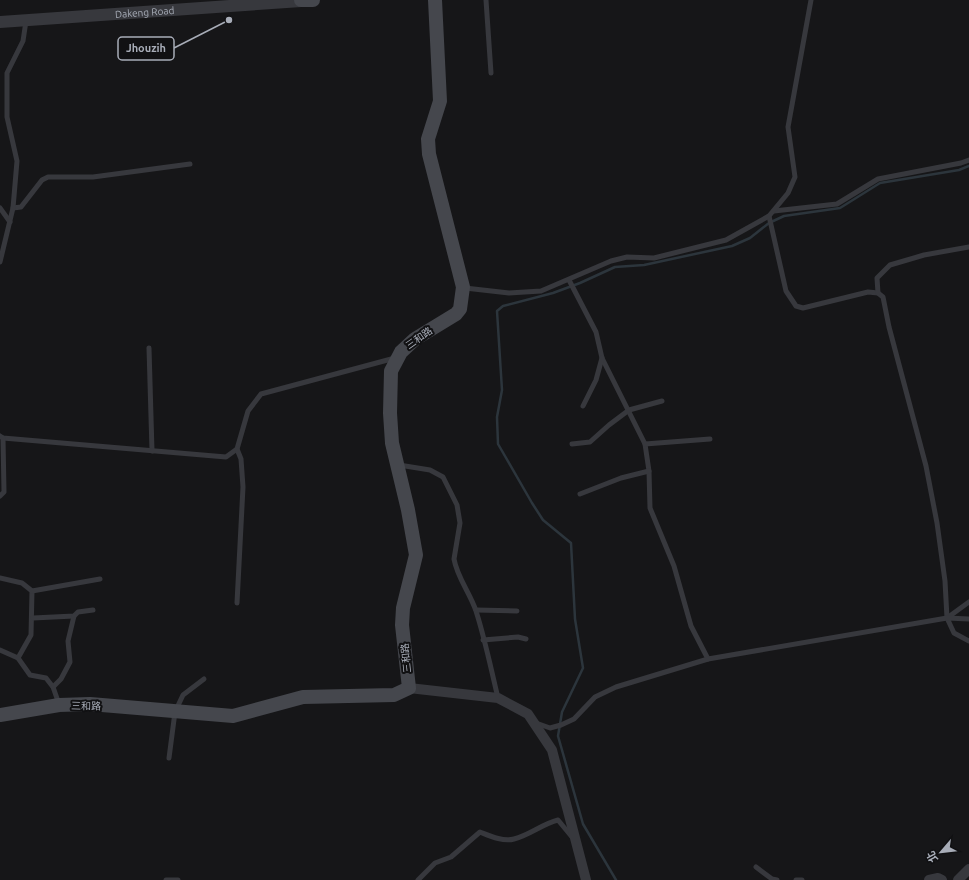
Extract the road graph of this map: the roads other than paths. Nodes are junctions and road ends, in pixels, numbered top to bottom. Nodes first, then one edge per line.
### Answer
1 (305, 0) edge
2 (435, 0) edge
3 (486, 0) edge
4 (811, 0) edge
5 (26, 20) junction
6 (0, 22) edge
7 (491, 73) dead end
8 (969, 160) edge
9 (190, 164) dead end
10 (0, 208) edge
11 (13, 208) junction
12 (774, 212) junction
13 (769, 216) junction
14 (10, 222) junction
15 (969, 247) edge
16 (0, 262) edge
17 (568, 280) junction
18 (463, 287) junction
19 (878, 292) junction
20 (149, 348) dead end
21 (397, 357) junction
22 (602, 358) junction
23 (662, 401) dead end
24 (583, 406) dead end
25 (629, 410) junction
26 (2, 437) edge
27 (710, 439) dead end
28 (572, 444) dead end
29 (645, 444) junction
30 (237, 449) junction
31 (152, 450) junction
32 (398, 465) junction
33 (649, 471) junction
34 (580, 494) dead end
35 (0, 496) edge
36 (0, 578) edge
37 (100, 579) dead end
38 (32, 591) junction
39 (969, 602) edge
40 (237, 603) dead end
41 (93, 610) dead end
42 (476, 610) junction
43 (517, 611) dead end
44 (74, 616) junction
45 (33, 618) junction
46 (947, 618) junction
47 (969, 619) edge
48 (526, 639) dead end
49 (483, 640) junction
50 (969, 641) edge
51 (0, 650) edge
52 (18, 658) junction
53 (708, 659) junction
54 (204, 679) dead end
55 (53, 687) junction
56 (409, 688) junction
57 (498, 698) junction
58 (59, 706) junction
59 (175, 712) junction
60 (0, 715) edge
61 (535, 723) junction
62 (169, 758) dead end
63 (579, 847) junction
64 (756, 866) dead end
65 (969, 869) edge
66 (166, 880) edge
67 (178, 880) edge
68 (418, 880) edge
69 (586, 880) edge
70 (777, 880) edge
71 (796, 880) edge
72 (802, 880) edge
73 (929, 880) edge
74 (942, 880) edge
75 (958, 880) edge

1 - 5 street, Dakeng Road
2 - 18 main road, 三和路
3 - 7 lane
4 - 12 lane
5 - 6 street, Dakeng Road
5 - 11 lane
8 - 12 lane
9 - 11 lane
10 - 14 lane
11 - 14 lane
12 - 13 lane
13 - 17 lane
13 - 19 lane
14 - 16 lane
15 - 19 lane
17 - 18 lane
17 - 22 lane
18 - 21 main road, 三和路
19 - 46 lane
20 - 31 lane
21 - 30 lane
21 - 32 main road, 三和路
22 - 24 lane
22 - 25 lane
23 - 25 lane
25 - 28 lane
25 - 29 lane
26 - 31 lane
26 - 35 lane
27 - 29 lane
29 - 33 lane
30 - 31 lane
30 - 40 lane
32 - 42 lane
32 - 56 main road, 三和路
33 - 34 lane
33 - 53 lane
36 - 38 lane
37 - 38 lane
38 - 45 lane
39 - 46 lane
41 - 44 lane
42 - 43 lane
42 - 49 lane
44 - 45 lane
44 - 55 lane
45 - 52 lane
46 - 47 lane
46 - 50 lane
46 - 53 lane
48 - 49 lane
49 - 57 lane
51 - 52 lane
52 - 55 lane
53 - 61 lane
54 - 59 lane
55 - 58 lane
56 - 57 street, 三和路
56 - 59 main road, 三和路
57 - 61 street, 三和路
58 - 59 main road, 三和路
58 - 60 main road, 三和路
59 - 62 lane
61 - 63 street, 三和路
63 - 68 lane
63 - 69 street, 三和路
64 - 70 lane
65 - 75 street
66 - 67 lane
71 - 72 lane
73 - 74 street

